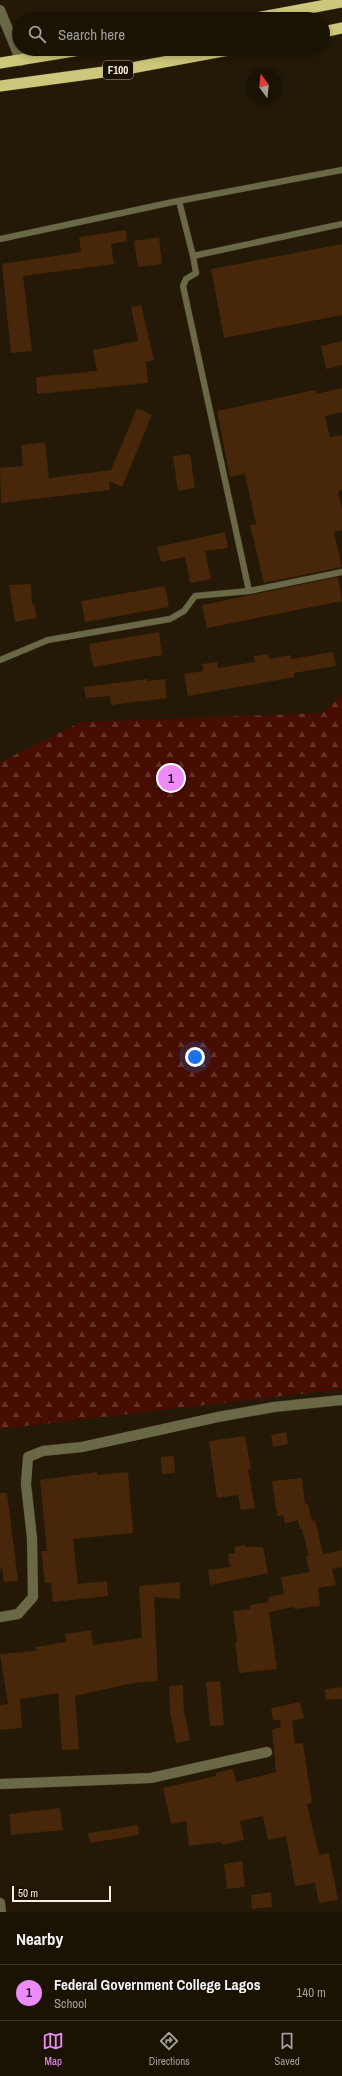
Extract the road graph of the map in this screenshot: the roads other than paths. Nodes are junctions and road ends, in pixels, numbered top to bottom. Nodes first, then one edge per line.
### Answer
1 (342, 2) edge
2 (0, 10) edge
3 (288, 12) edge
4 (342, 28) edge
5 (330, 31) edge
6 (12, 39) edge
7 (19, 56) edge
8 (48, 56) edge
9 (196, 56) edge
10 (21, 61) junction
11 (0, 64) edge
12 (0, 86) edge
13 (342, 170) edge
14 (179, 201) junction
15 (342, 224) edge
16 (0, 239) edge
17 (193, 256) junction
18 (342, 572) edge
19 (250, 591) junction
20 (0, 660) edge
21 (342, 1400) edge
22 (0, 1617) edge
23 (267, 1752) dead end
24 (0, 1784) edge
25 (0, 1903) edge
26 (1, 1912) edge

1 - 3 highway
2 - 6 street
4 - 5 highway
7 - 10 street
8 - 10 highway
9 - 12 highway, F100
10 - 11 highway
13 - 14 lane
14 - 16 lane
14 - 17 lane
15 - 17 lane
17 - 19 lane
18 - 19 lane
19 - 20 lane
21 - 22 street
23 - 24 street
25 - 26 street

